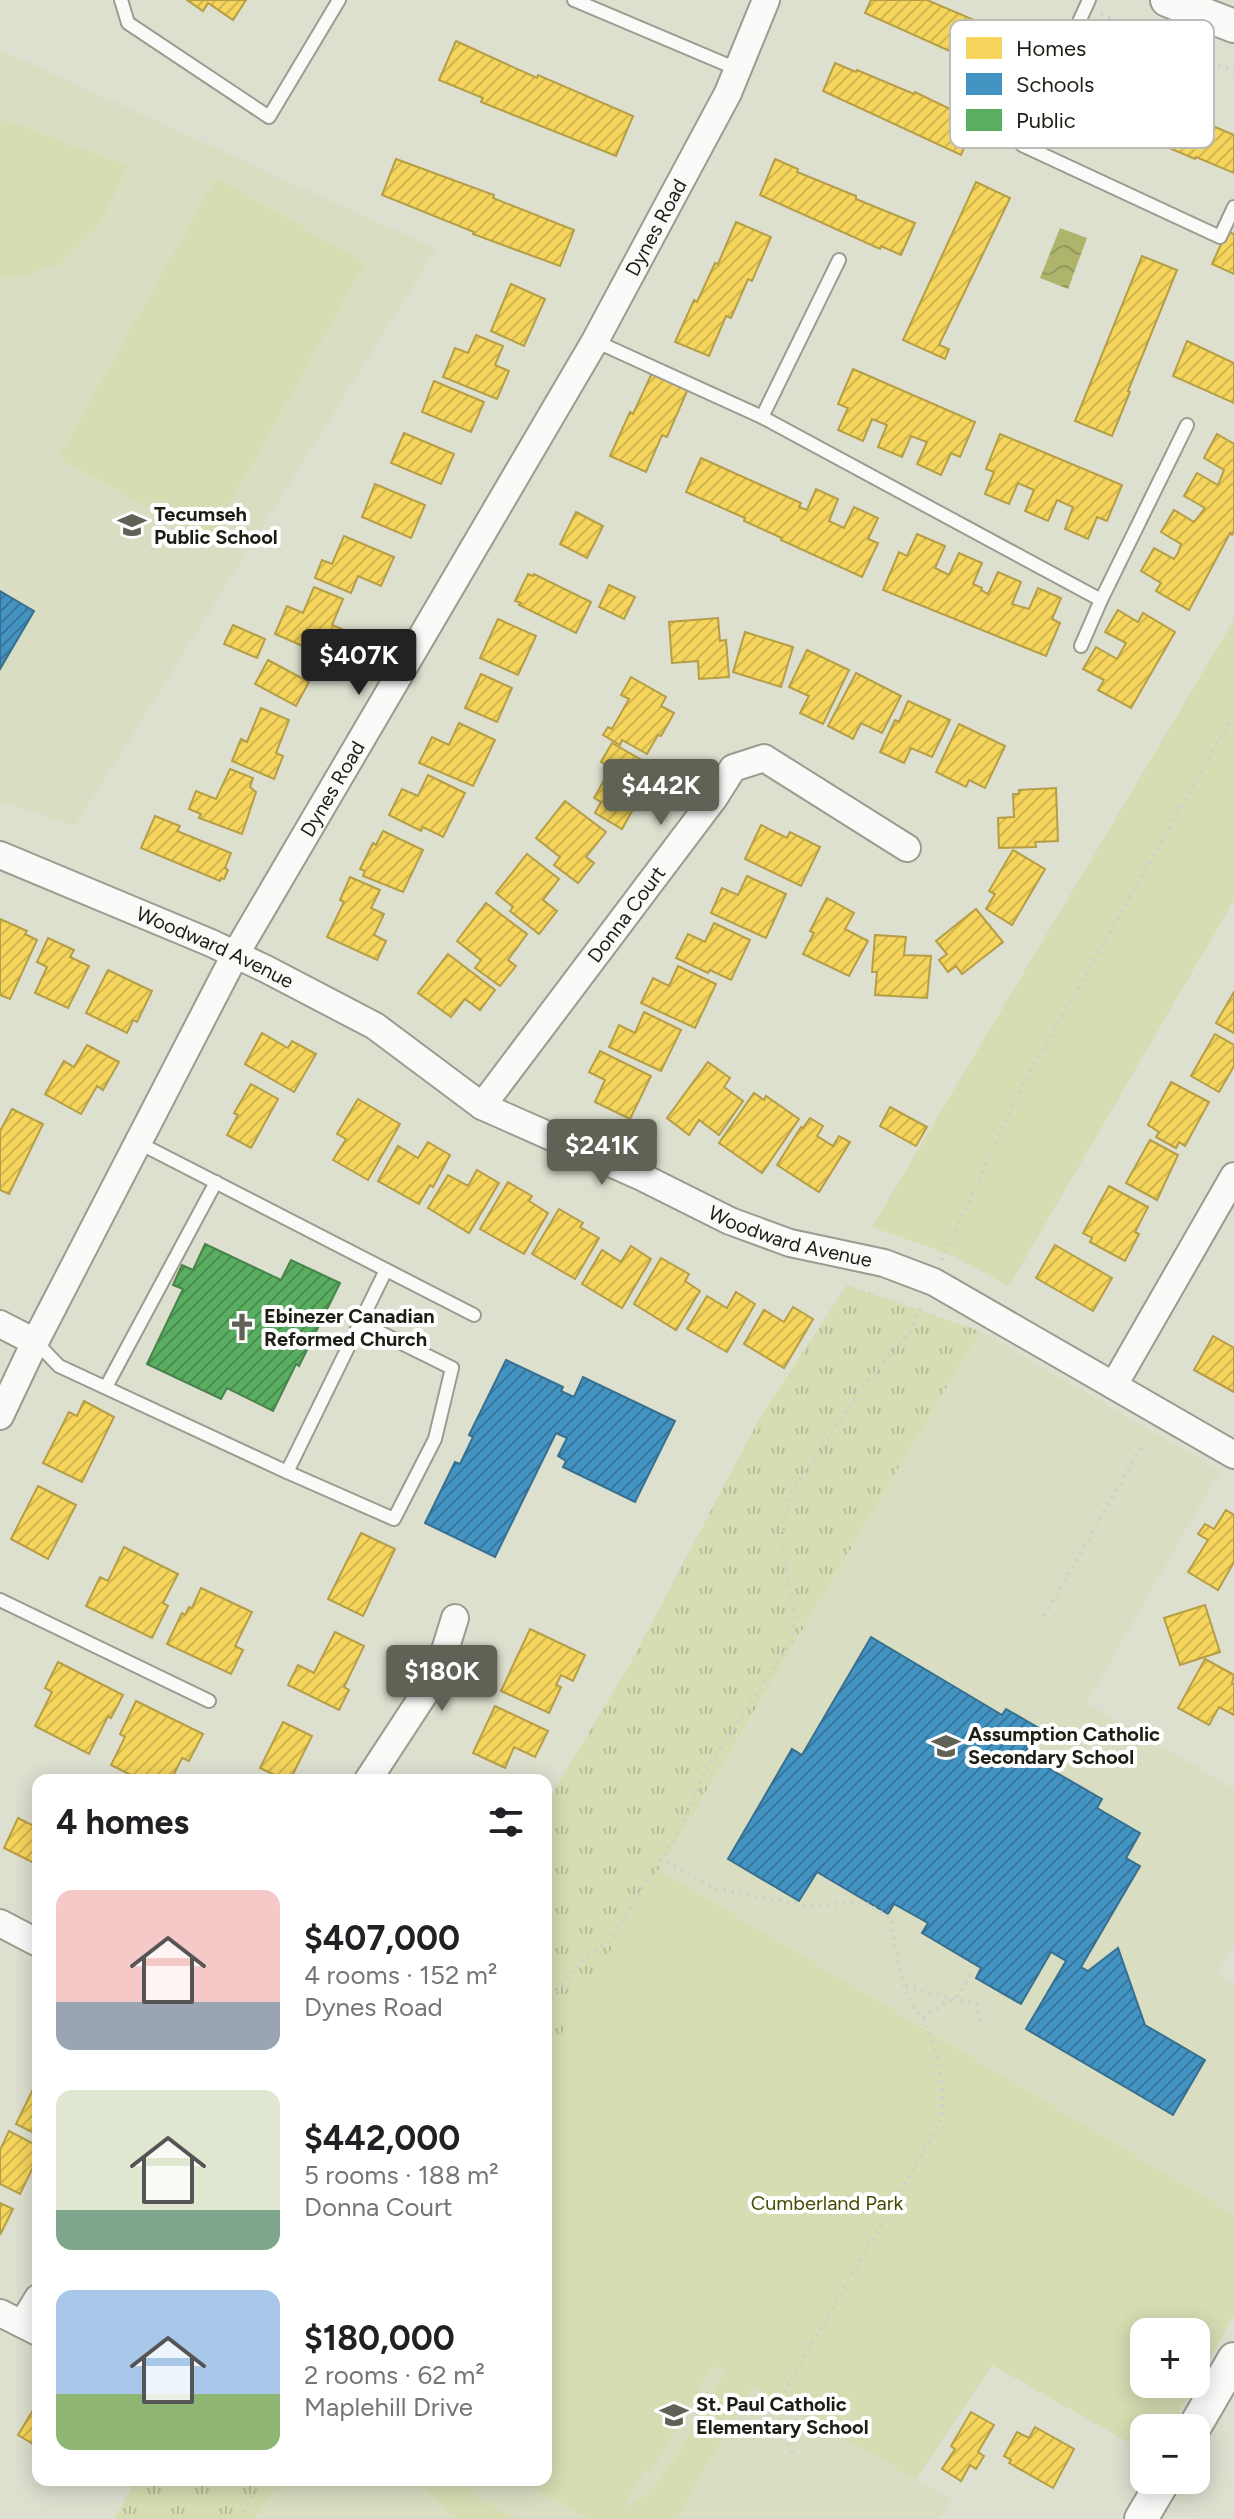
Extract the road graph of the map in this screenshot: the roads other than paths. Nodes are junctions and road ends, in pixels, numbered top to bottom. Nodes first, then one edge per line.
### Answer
1 (121, 0) edge
2 (339, 0) edge
3 (574, 0) edge
4 (766, 0) edge
5 (1167, 0) edge
6 (1234, 26) edge
7 (737, 69) junction
8 (1028, 148) edge
9 (1234, 207) edge
10 (839, 260) dead end
11 (595, 341) junction
12 (762, 417) junction
13 (1187, 425) dead end
14 (1101, 600) junction
15 (1081, 646) dead end
16 (907, 848) dead end
17 (0, 855) edge
18 (235, 955) junction
19 (482, 1106) junction
20 (139, 1143) junction
21 (1234, 1176) edge
22 (216, 1182) junction
23 (386, 1270) junction
24 (474, 1315) dead end
25 (359, 1322) junction
26 (0, 1324) edge
27 (35, 1342) junction
28 (1114, 1385) junction
29 (106, 1387) junction
30 (0, 1416) edge
31 (1234, 1455) edge
32 (287, 1472) junction
33 (0, 1600) edge
34 (455, 1618) dead end
35 (209, 1701) dead end
36 (372, 1774) edge
37 (0, 1923) edge
38 (32, 1940) edge
39 (32, 2306) edge
40 (20, 2323) edge
41 (1234, 2359) edge
42 (1202, 2414) edge
43 (1156, 2494) edge
44 (1141, 2519) edge

1 - 2 lane
3 - 7 lane
4 - 7 street, Dynes Road
5 - 6 street
7 - 11 street, Dynes Road
8 - 9 lane
10 - 12 lane
11 - 12 lane
11 - 18 street, Dynes Road
12 - 14 lane
13 - 14 lane
14 - 15 lane
16 - 19 street, Donna Court
17 - 18 street, Woodward Avenue
18 - 19 street, Woodward Avenue
18 - 20 street, Dynes Road
19 - 28 street, Woodward Avenue
20 - 22 lane
20 - 27 street, Dynes Road
21 - 28 street
22 - 23 lane
22 - 29 lane
23 - 24 lane
23 - 25 lane
25 - 32 lane
25 - 32 lane
26 - 27 street
27 - 29 lane
27 - 30 street, Dynes Road
28 - 31 street, Woodward Avenue
29 - 32 lane
33 - 35 lane
34 - 36 street
37 - 38 street
39 - 40 street
41 - 42 street
43 - 44 street

